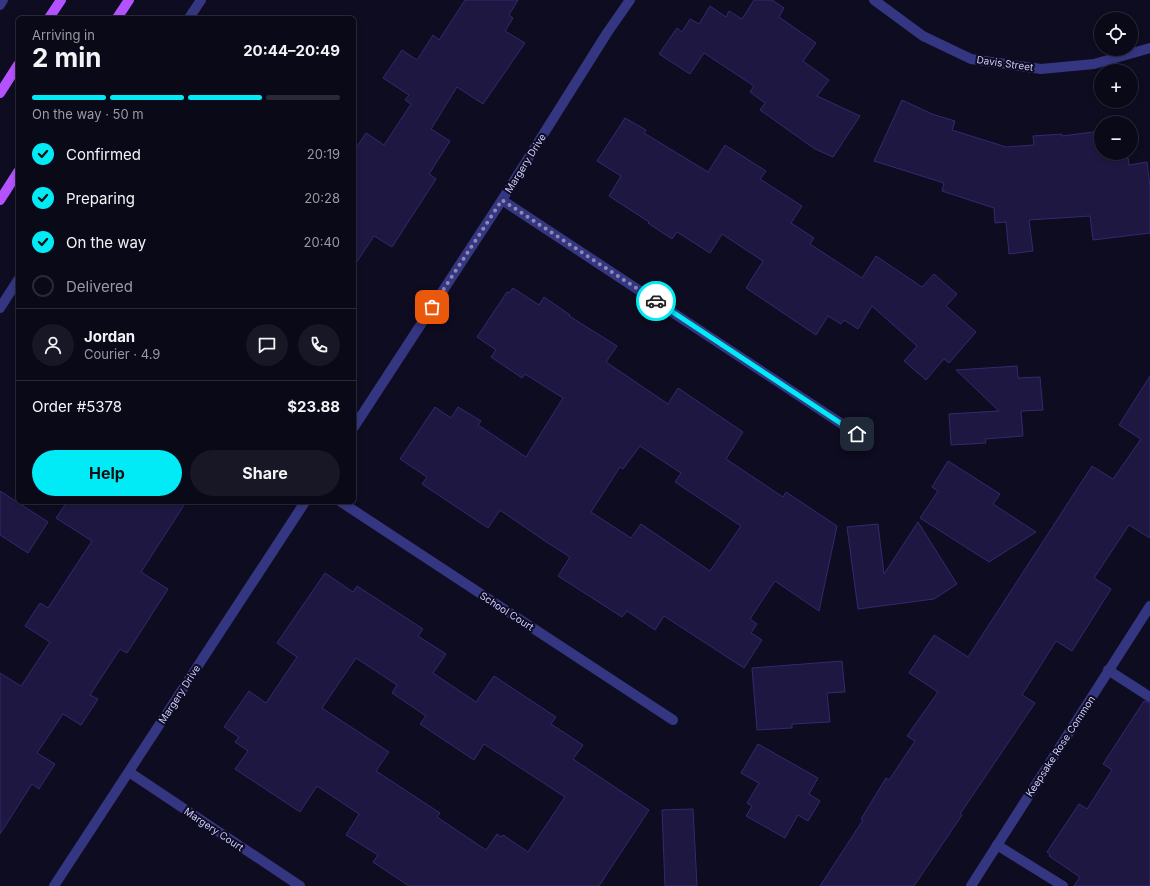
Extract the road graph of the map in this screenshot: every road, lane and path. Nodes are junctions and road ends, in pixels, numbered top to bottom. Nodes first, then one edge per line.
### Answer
1 (3, 0) edge
2 (61, 0) edge
3 (129, 0) edge
4 (201, 0) edge
5 (630, 0) edge
6 (874, 0) edge
7 (0, 5) edge
8 (50, 16) edge
9 (118, 16) edge
10 (190, 16) edge
11 (1150, 48) edge
12 (16, 69) edge
13 (0, 93) edge
14 (16, 175) edge
15 (0, 200) edge
16 (502, 200) junction
17 (16, 283) edge
18 (0, 308) edge
19 (356, 424) edge
20 (857, 434) dead end
21 (304, 504) edge
22 (343, 504) edge
23 (1150, 606) edge
24 (1108, 670) junction
25 (1150, 697) edge
26 (674, 720) dead end
27 (129, 772) junction
28 (997, 845) junction
29 (54, 886) edge
30 (300, 886) edge
31 (971, 886) edge
32 (1063, 886) edge

1 - 7 street
2 - 8 main road
3 - 9 main road
4 - 10 street
5 - 16 street, Margery Drive
6 - 11 street, Davis Street
12 - 13 main road
14 - 15 main road
16 - 19 street, Margery Drive
16 - 20 street
17 - 18 street
21 - 27 street, Margery Drive
22 - 26 street, School Court
23 - 24 street, Keepsake Rose Common
24 - 25 street
24 - 28 street, Keepsake Rose Common
27 - 29 street, Margery Drive
27 - 30 street, Margery Court
28 - 31 street, Keepsake Rose Common
28 - 32 street

